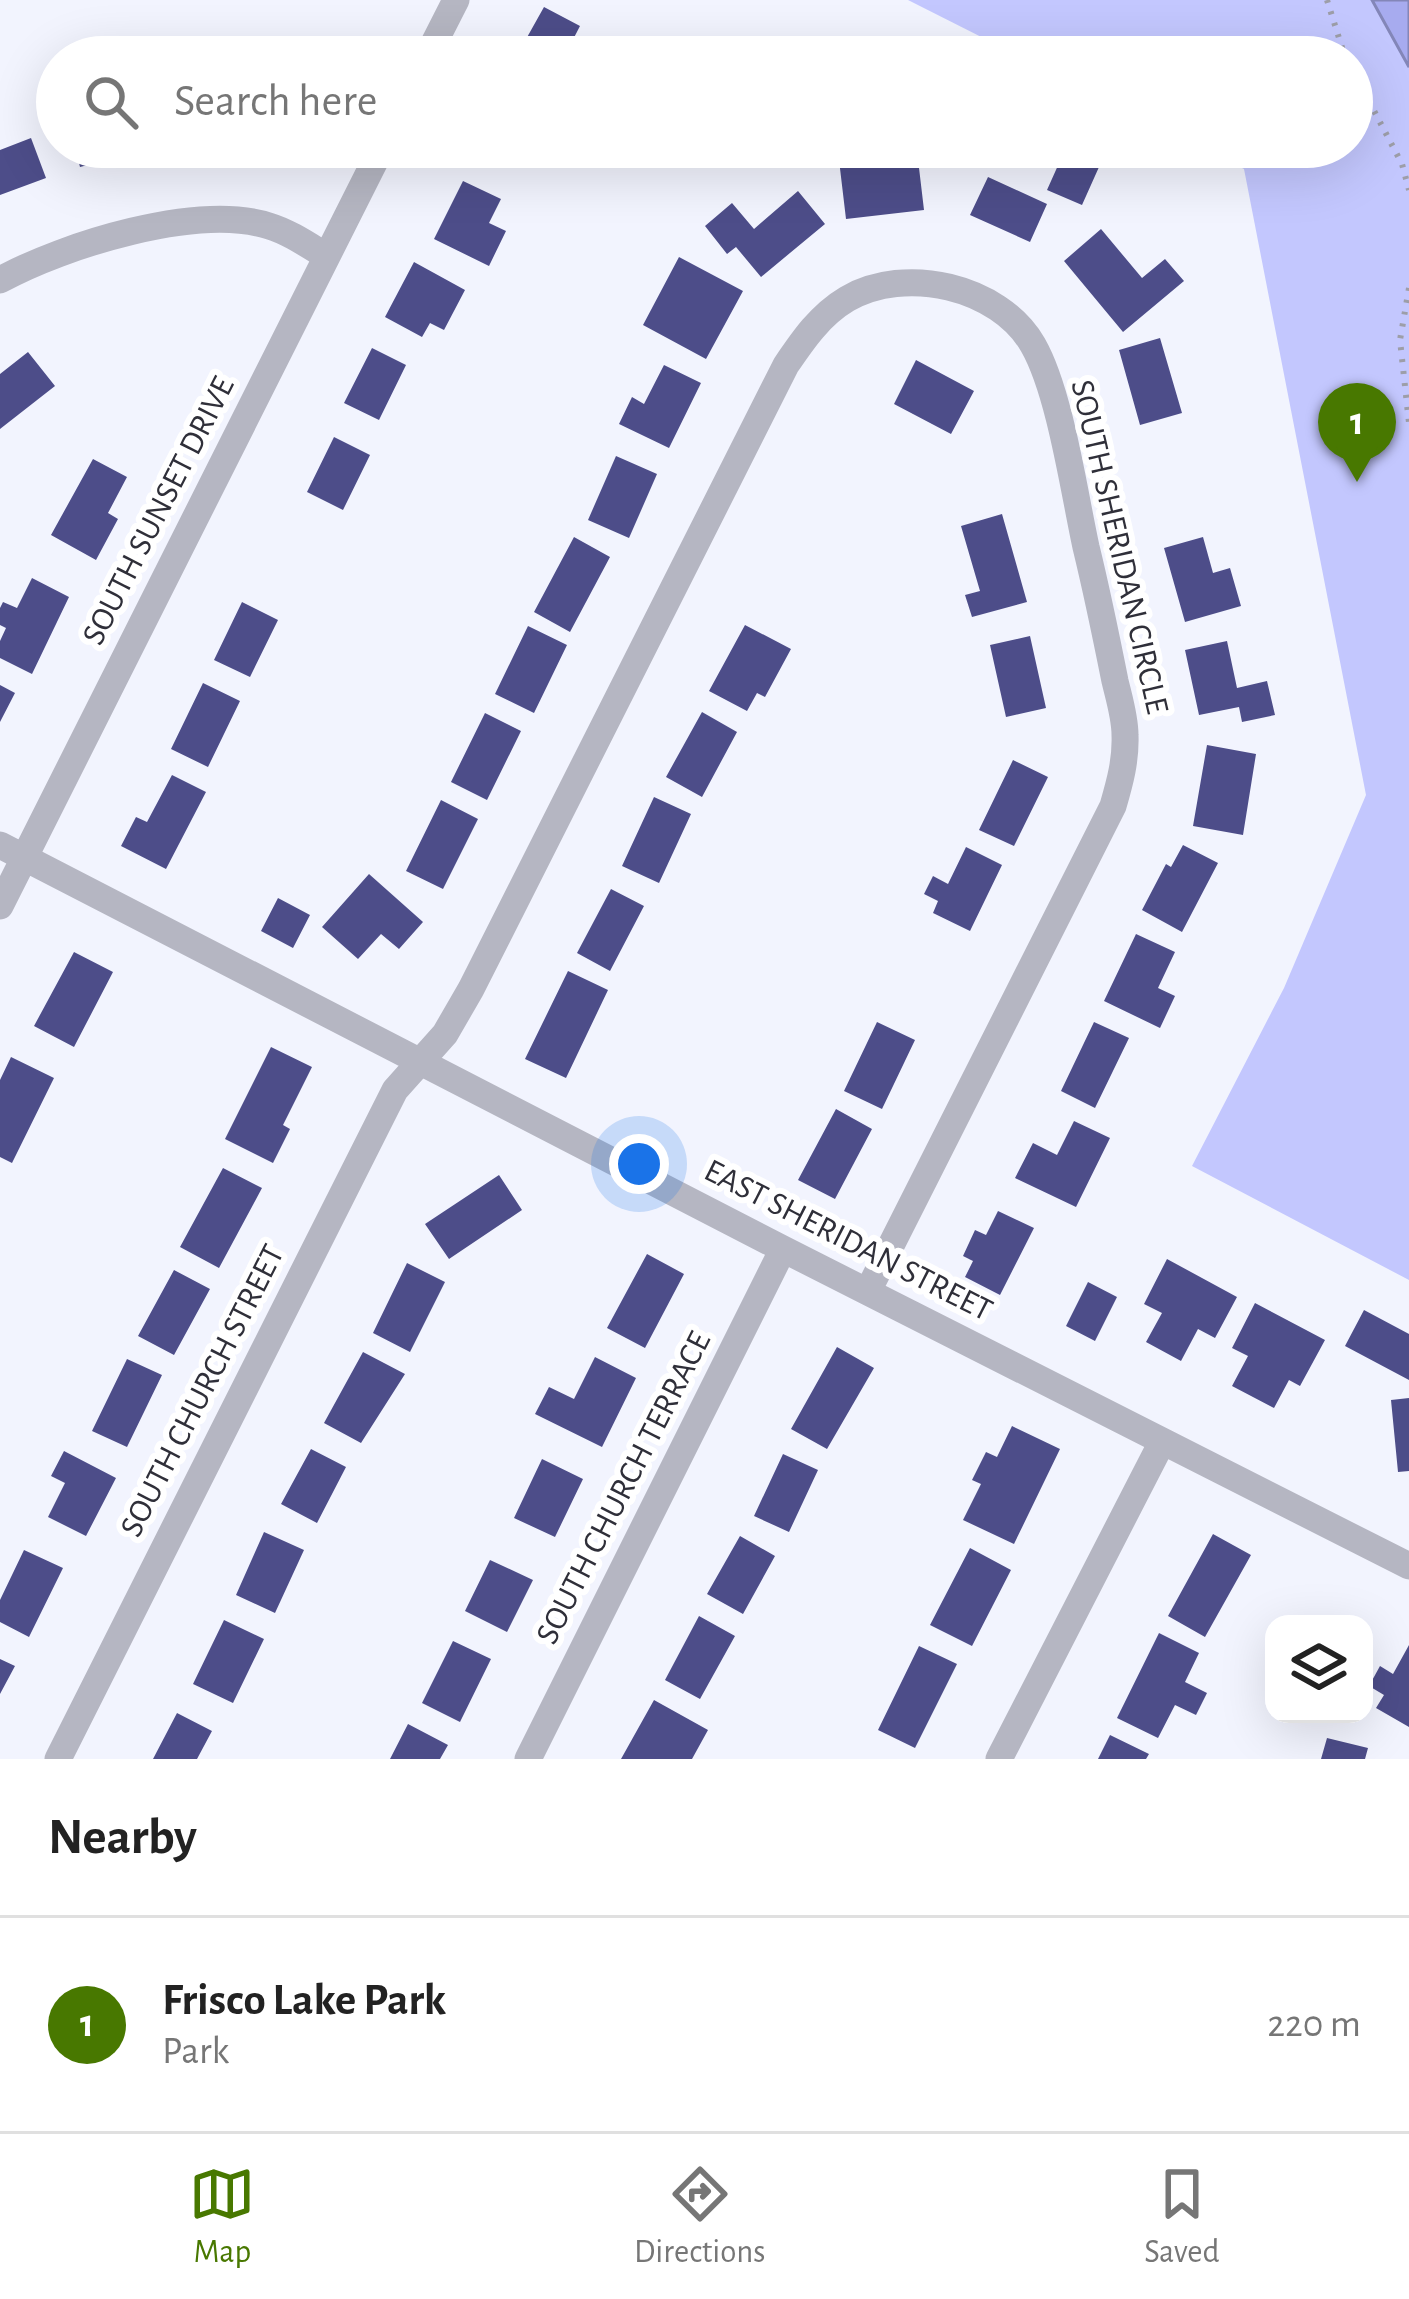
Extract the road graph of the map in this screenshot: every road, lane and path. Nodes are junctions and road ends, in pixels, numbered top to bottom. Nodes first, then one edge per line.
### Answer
1 (456, 0) edge
2 (1327, 0) edge
3 (438, 36) edge
4 (1338, 36) edge
5 (1373, 109) edge
6 (371, 168) edge
7 (1409, 190) edge
8 (326, 256) junction
9 (0, 280) edge
10 (1409, 288) edge
11 (1409, 423) edge
12 (13, 851) edge
13 (0, 906) edge
14 (421, 1061) junction
15 (783, 1249) junction
16 (868, 1291) junction
17 (1162, 1442) junction
18 (1409, 1566) edge
19 (58, 1759) edge
20 (529, 1759) edge
21 (999, 1759) edge

1 - 3 street
2 - 4 path
5 - 7 path
6 - 8 street, SOUTH SUNSET DRIVE
8 - 9 street
8 - 12 street, SOUTH SUNSET DRIVE
10 - 11 path
12 - 13 street, SOUTH SUNSET DRIVE
12 - 14 street, EAST SHERIDAN STREET
14 - 15 street, EAST SHERIDAN STREET
14 - 16 street, SOUTH SHERIDAN CIRCLE
14 - 19 street, SOUTH CHURCH STREET
15 - 16 street, EAST SHERIDAN STREET
15 - 20 street, SOUTH CHURCH TERRACE
16 - 17 street, EAST SHERIDAN STREET
17 - 18 street, EAST SHERIDAN STREET
17 - 21 street

